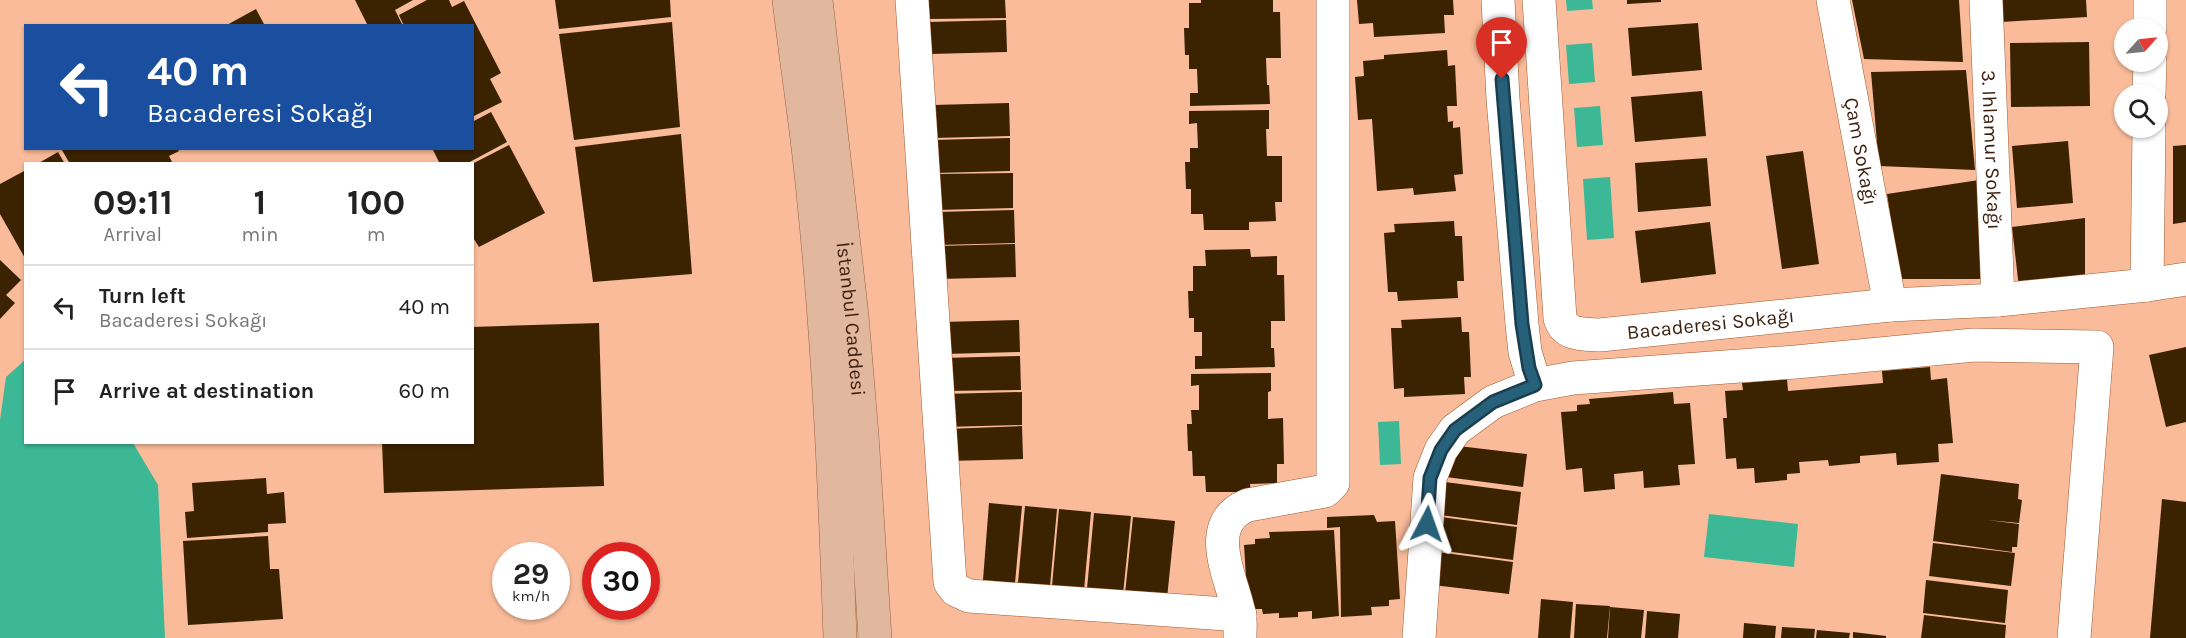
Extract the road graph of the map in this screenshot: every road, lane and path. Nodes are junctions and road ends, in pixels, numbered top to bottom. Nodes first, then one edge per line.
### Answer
1 (789, 0) edge
2 (816, 0) edge
3 (912, 0) edge
4 (1334, 0) edge
5 (1498, 0) edge
6 (1539, 0) edge
7 (1833, 0) edge
8 (1986, 0) edge
9 (2150, 0) edge
10 (2150, 18) edge
11 (2149, 138) edge
12 (2186, 279) edge
13 (2148, 285) junction
14 (1998, 300) junction
15 (1890, 305) junction
16 (1535, 385) junction
17 (1240, 627) edge
18 (840, 638) edge
19 (875, 638) edge
20 (1419, 638) edge
21 (2074, 638) edge

1 - 18 main road, İstanbul Caddesi
2 - 19 main road, İstanbul Caddesi
3 - 17 street
4 - 17 street
5 - 16 street
6 - 15 street, Bacaderesi Sokağı
7 - 15 street, Çam Sokağı
8 - 14 street, 3. Ihlamur Sokağı
9 - 10 street
11 - 13 street
12 - 13 street, Bacaderesi Sokağı
13 - 14 street, Bacaderesi Sokağı
14 - 15 street, Bacaderesi Sokağı
16 - 20 street
16 - 21 street

